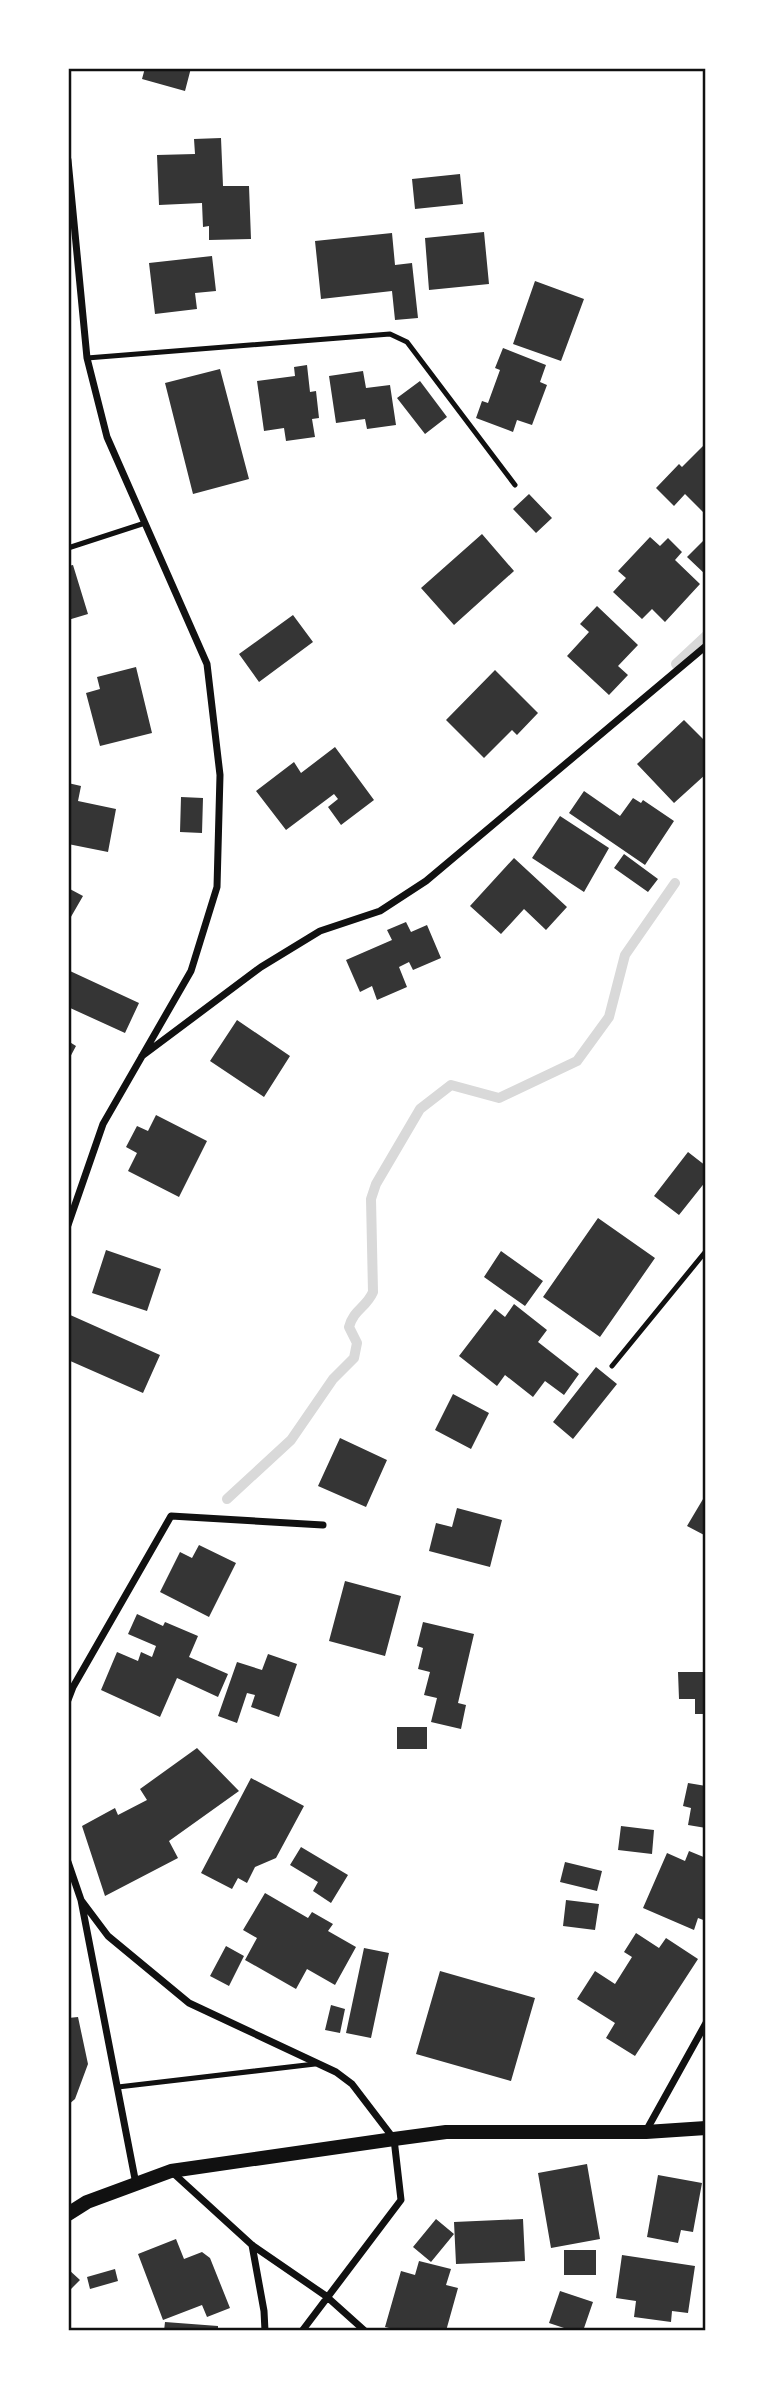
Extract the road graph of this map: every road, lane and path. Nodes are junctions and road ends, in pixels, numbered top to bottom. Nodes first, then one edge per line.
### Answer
1 (68, 160) edge
2 (87, 358) junction
3 (514, 485) dead end
4 (145, 523) junction
5 (68, 548) edge
6 (706, 646) edge
7 (139, 1059) junction
8 (68, 1225) edge
9 (706, 1251) edge
10 (612, 1366) dead end
11 (323, 1525) dead end
12 (68, 1700) edge
13 (68, 1862) edge
14 (81, 1900) junction
15 (706, 2023) edge
16 (318, 2063) junction
17 (118, 2087) junction
18 (706, 2128) edge
19 (646, 2132) junction
20 (394, 2139) junction
21 (171, 2171) junction
22 (136, 2184) junction
23 (68, 2214) edge
24 (252, 2245) junction
25 (326, 2296) junction
26 (265, 2331) edge
27 (302, 2331) edge
28 (365, 2331) edge

1 - 2 street
2 - 3 lane
2 - 4 street
4 - 5 lane
4 - 7 street
6 - 7 street
7 - 8 street
9 - 10 lane
11 - 12 street
13 - 14 street
14 - 16 street
14 - 17 street
15 - 19 street
16 - 17 lane
16 - 20 street
17 - 22 street
18 - 19 main road
19 - 20 main road
20 - 21 main road
20 - 25 street
21 - 22 main road
21 - 24 street
22 - 23 main road
24 - 25 street
24 - 26 street
25 - 27 street
25 - 28 street

